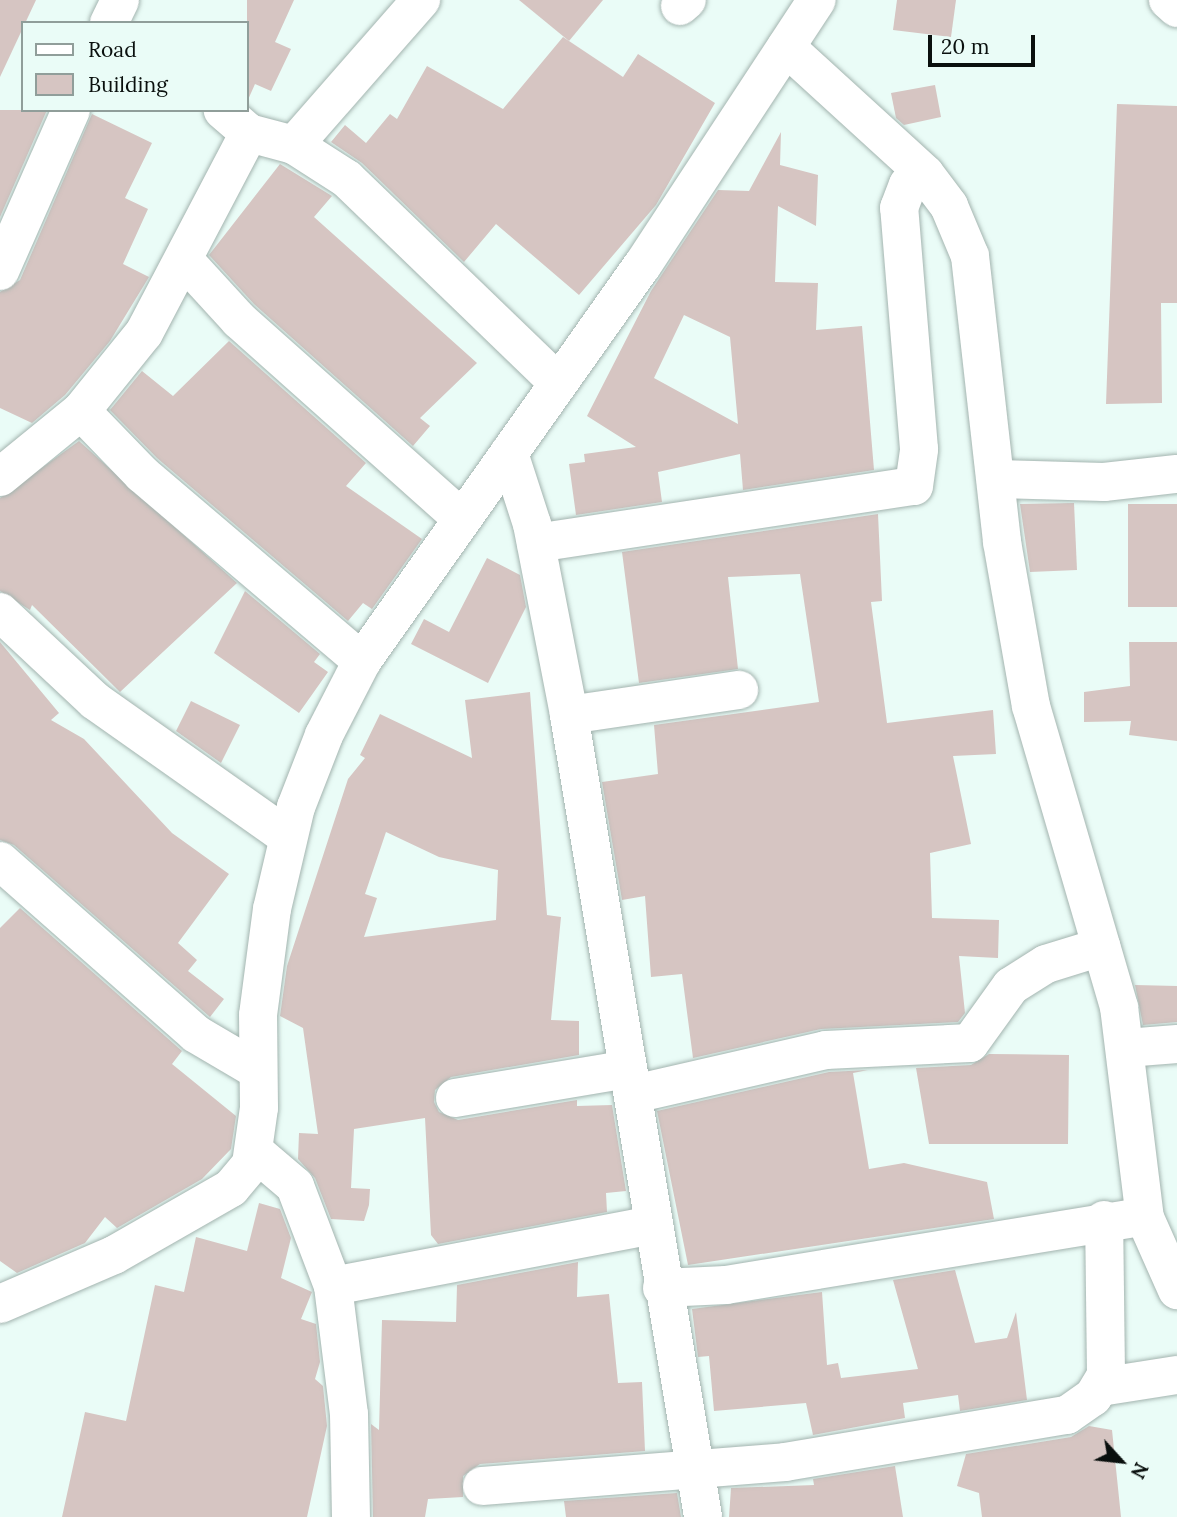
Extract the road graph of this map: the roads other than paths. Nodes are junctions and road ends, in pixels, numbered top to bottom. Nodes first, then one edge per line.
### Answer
1 (120, 0) edge
2 (421, 0) edge
3 (817, 0) edge
4 (1168, 0) edge
5 (1177, 8) edge
6 (110, 21) edge
7 (786, 47) junction
8 (70, 112) edge
9 (236, 122) edge
10 (294, 145) junction
11 (925, 174) junction
12 (185, 261) junction
13 (0, 271) edge
14 (557, 382) junction
15 (81, 411) junction
16 (509, 453) junction
17 (1177, 474) edge
18 (0, 477) edge
19 (998, 479) junction
20 (461, 517) junction
21 (536, 543) junction
22 (0, 612) edge
23 (362, 661) junction
24 (739, 690) dead end
25 (569, 715) junction
26 (288, 837) junction
27 (0, 861) edge
28 (1101, 947) junction
29 (1177, 1044) edge
30 (1126, 1048) junction
31 (257, 1070) junction
32 (631, 1082) junction
33 (455, 1098) dead end
34 (254, 1151) junction
35 (1145, 1218) junction
36 (1104, 1220) junction
37 (654, 1225) junction
38 (333, 1286) junction
39 (662, 1288) junction
40 (1177, 1290) edge
41 (0, 1304) edge
42 (1177, 1375) edge
43 (1100, 1387) junction
44 (694, 1471) junction
45 (482, 1486) dead end
46 (351, 1517) edge
47 (703, 1517) edge

1 - 6 street
2 - 10 street
3 - 7 street
4 - 5 street
7 - 11 street
7 - 14 street
8 - 13 street
9 - 10 street
9 - 12 street
10 - 14 street
11 - 19 street
11 - 21 street
12 - 15 street
12 - 20 street
14 - 16 street
15 - 18 street
15 - 23 street
16 - 20 street
16 - 21 street
17 - 19 street
19 - 28 street
20 - 23 street
21 - 25 street
22 - 26 street
23 - 26 street
24 - 25 street
25 - 32 street
26 - 31 street
27 - 31 street
28 - 30 street
28 - 32 street
29 - 30 street
30 - 35 street
31 - 34 street
32 - 33 street
32 - 37 street
34 - 38 street
34 - 41 street
35 - 36 street
35 - 40 street
36 - 39 street
36 - 43 street
37 - 38 street
37 - 39 street
38 - 46 street
39 - 44 street
42 - 43 street
43 - 44 street
44 - 45 street
44 - 47 street

